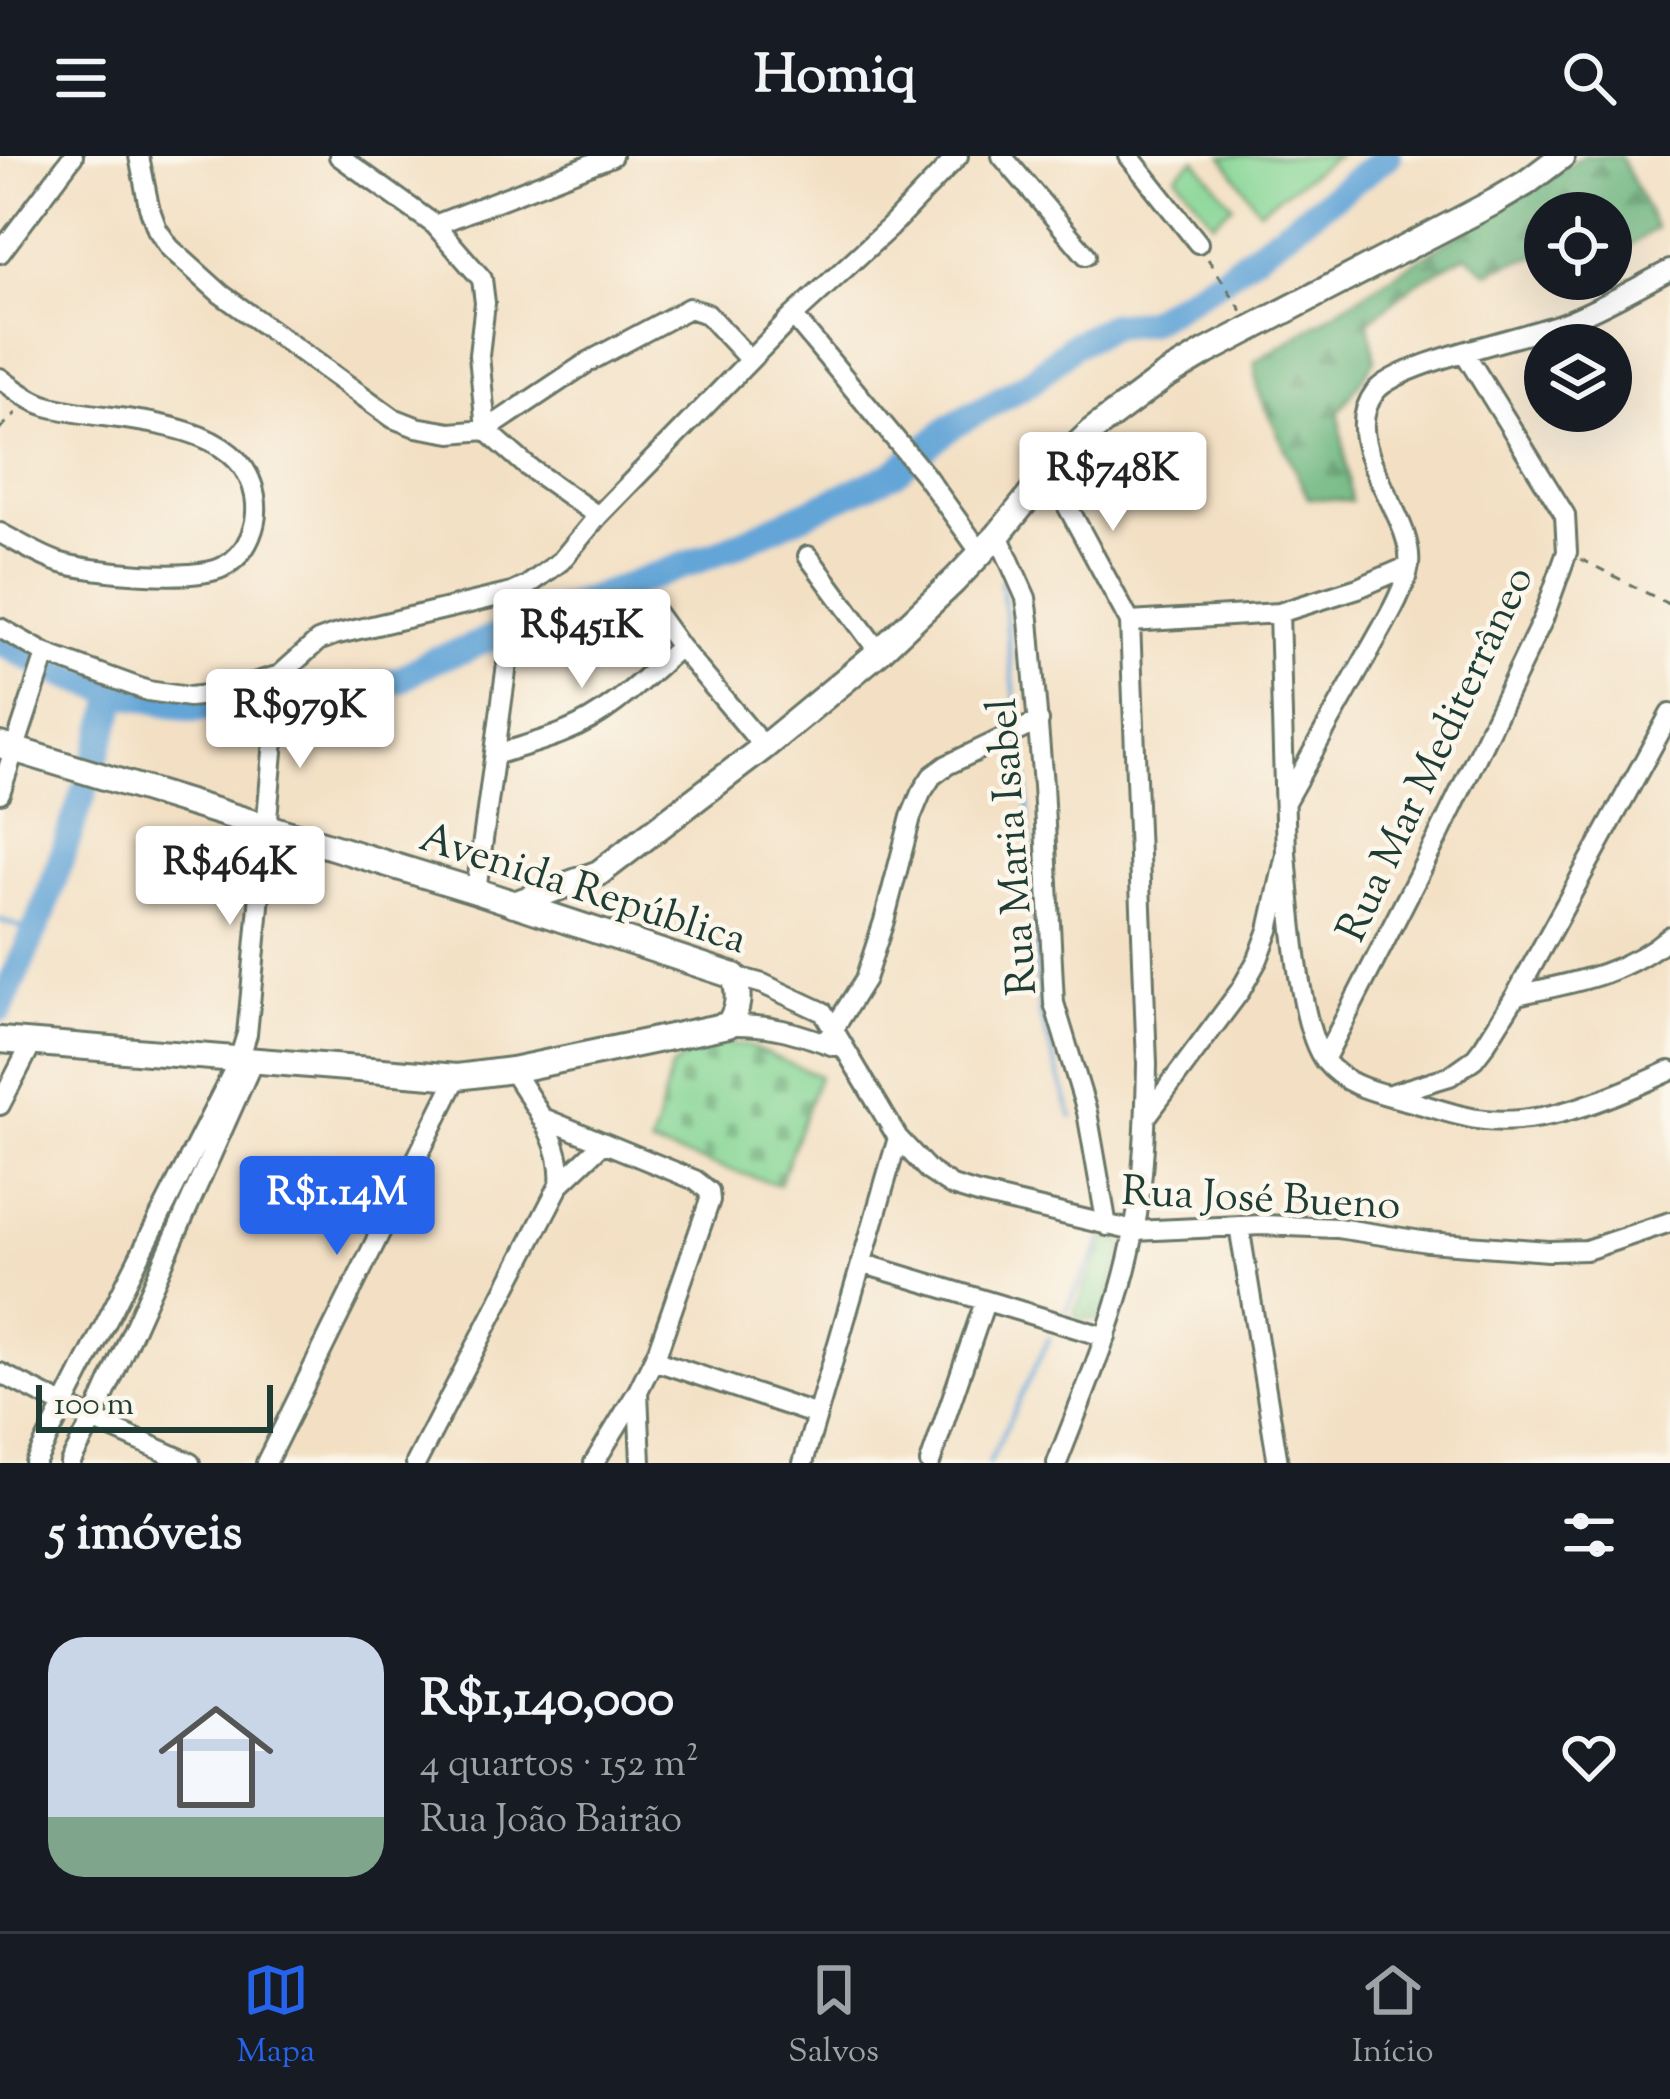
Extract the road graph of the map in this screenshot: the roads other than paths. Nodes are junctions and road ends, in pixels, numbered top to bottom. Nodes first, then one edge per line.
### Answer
1 (73, 156) edge
2 (139, 156) edge
3 (340, 156) edge
4 (612, 156) edge
5 (958, 156) edge
6 (1002, 156) edge
7 (1129, 156) edge
8 (1562, 156) edge
9 (435, 225) junction
10 (1198, 243) road end
11 (0, 253) edge
12 (1086, 255) dead end
13 (1670, 270) edge
14 (793, 316) junction
15 (1464, 352) junction
16 (750, 360) junction
17 (0, 378) edge
18 (486, 430) junction
19 (1048, 472) junction
20 (598, 516) junction
21 (0, 533) edge
22 (989, 544) junction
23 (808, 556) dead end
24 (1409, 566) junction
25 (652, 608) dead end
26 (1279, 613) junction
27 (1130, 622) junction
28 (0, 628) edge
29 (680, 647) junction
30 (879, 652) junction
31 (44, 657) junction
32 (507, 664) dead end
33 (280, 692) junction
34 (1670, 714) edge
35 (1039, 721) junction
36 (8, 747) edge
37 (764, 747) junction
38 (495, 754) junction
39 (0, 793) edge
40 (1286, 800) junction
41 (268, 827) junction
42 (1286, 854) junction
43 (599, 873) junction
44 (476, 891) junction
45 (514, 904) junction
46 (596, 929) junction
47 (1670, 937) edge
48 (734, 976) junction
49 (1516, 995) junction
50 (728, 1025) junction
51 (0, 1040) edge
52 (835, 1040) junction
53 (32, 1043) junction
54 (246, 1060) junction
55 (1324, 1060) junction
56 (512, 1070) junction
57 (1670, 1070) edge
58 (457, 1077) junction
59 (1386, 1095) junction
60 (0, 1105) edge
61 (541, 1117) junction
62 (1146, 1117) junction
63 (898, 1138) junction
64 (602, 1144) junction
65 (560, 1184) junction
66 (1101, 1188) junction
67 (1138, 1192) junction
68 (1670, 1222) edge
69 (1107, 1226) junction
70 (1239, 1226) junction
71 (1134, 1231) junction
72 (862, 1263) junction
73 (985, 1302) junction
74 (1106, 1337) junction
75 (653, 1360) junction
76 (0, 1373) edge
77 (638, 1391) junction
78 (64, 1405) junction
79 (817, 1415) junction
80 (93, 1420) junction
81 (35, 1463) edge
82 (70, 1463) edge
83 (190, 1463) edge
84 (266, 1463) edge
85 (416, 1463) edge
86 (594, 1463) edge
87 (641, 1463) edge
88 (803, 1463) edge
89 (930, 1463) edge
90 (1057, 1463) edge
91 (1278, 1463) edge

1 - 11 street
2 - 18 street
3 - 9 street
4 - 9 street
5 - 14 street
6 - 12 street
7 - 10 street
8 - 19 main road
9 - 18 street
13 - 15 street
14 - 16 street
14 - 22 street, Rua Maria Isabel
15 - 24 street
15 - 55 street, Rua Mar Mediterrâneo
16 - 18 street
16 - 20 street
17 - 21 street
18 - 20 street
19 - 22 main road
19 - 27 street
20 - 33 street
22 - 30 main road
22 - 35 street, Rua Maria Isabel
23 - 30 street
24 - 26 street
24 - 40 street
25 - 29 street
26 - 27 street
26 - 40 street
27 - 62 street
28 - 31 street
29 - 37 street
29 - 38 street
30 - 37 main road
31 - 33 street
31 - 36 street
32 - 38 street
33 - 41 street
34 - 49 street
35 - 52 street
35 - 66 street, Rua Maria Isabel
36 - 39 street
36 - 41 main road, Avenida República
37 - 43 main road
38 - 44 street
40 - 42 street
41 - 44 main road, Avenida República
41 - 54 street
42 - 55 street
42 - 62 street
43 - 45 main road
43 - 46 main road
44 - 45 main road, Avenida República
45 - 46 main road, Avenida República
46 - 48 main road, Avenida República
47 - 49 street
48 - 50 main road
48 - 52 street, Avenida República
49 - 59 street
50 - 52 street
50 - 56 main road
51 - 53 main road
52 - 63 street, Rua José Bueno
53 - 54 main road
53 - 60 street
54 - 58 main road
54 - 78 street
54 - 80 street
55 - 59 street
56 - 58 main road
56 - 61 street
57 - 59 street
58 - 84 street
61 - 64 street
61 - 65 street
62 - 67 street
63 - 69 street, Rua José Bueno
63 - 72 street
64 - 65 street
64 - 75 street
65 - 85 street
66 - 67 street
66 - 69 street, Rua Maria Isabel
67 - 71 street
68 - 70 street, Rua José Bueno
69 - 71 street, Rua José Bueno
70 - 71 street, Rua José Bueno
70 - 91 street
71 - 74 street
72 - 73 street
72 - 79 street
73 - 74 street
73 - 89 street
74 - 90 street
75 - 77 street
75 - 79 street
76 - 78 street
77 - 86 street
77 - 87 street
78 - 80 street
78 - 81 street
79 - 88 street
80 - 82 street
80 - 83 street

